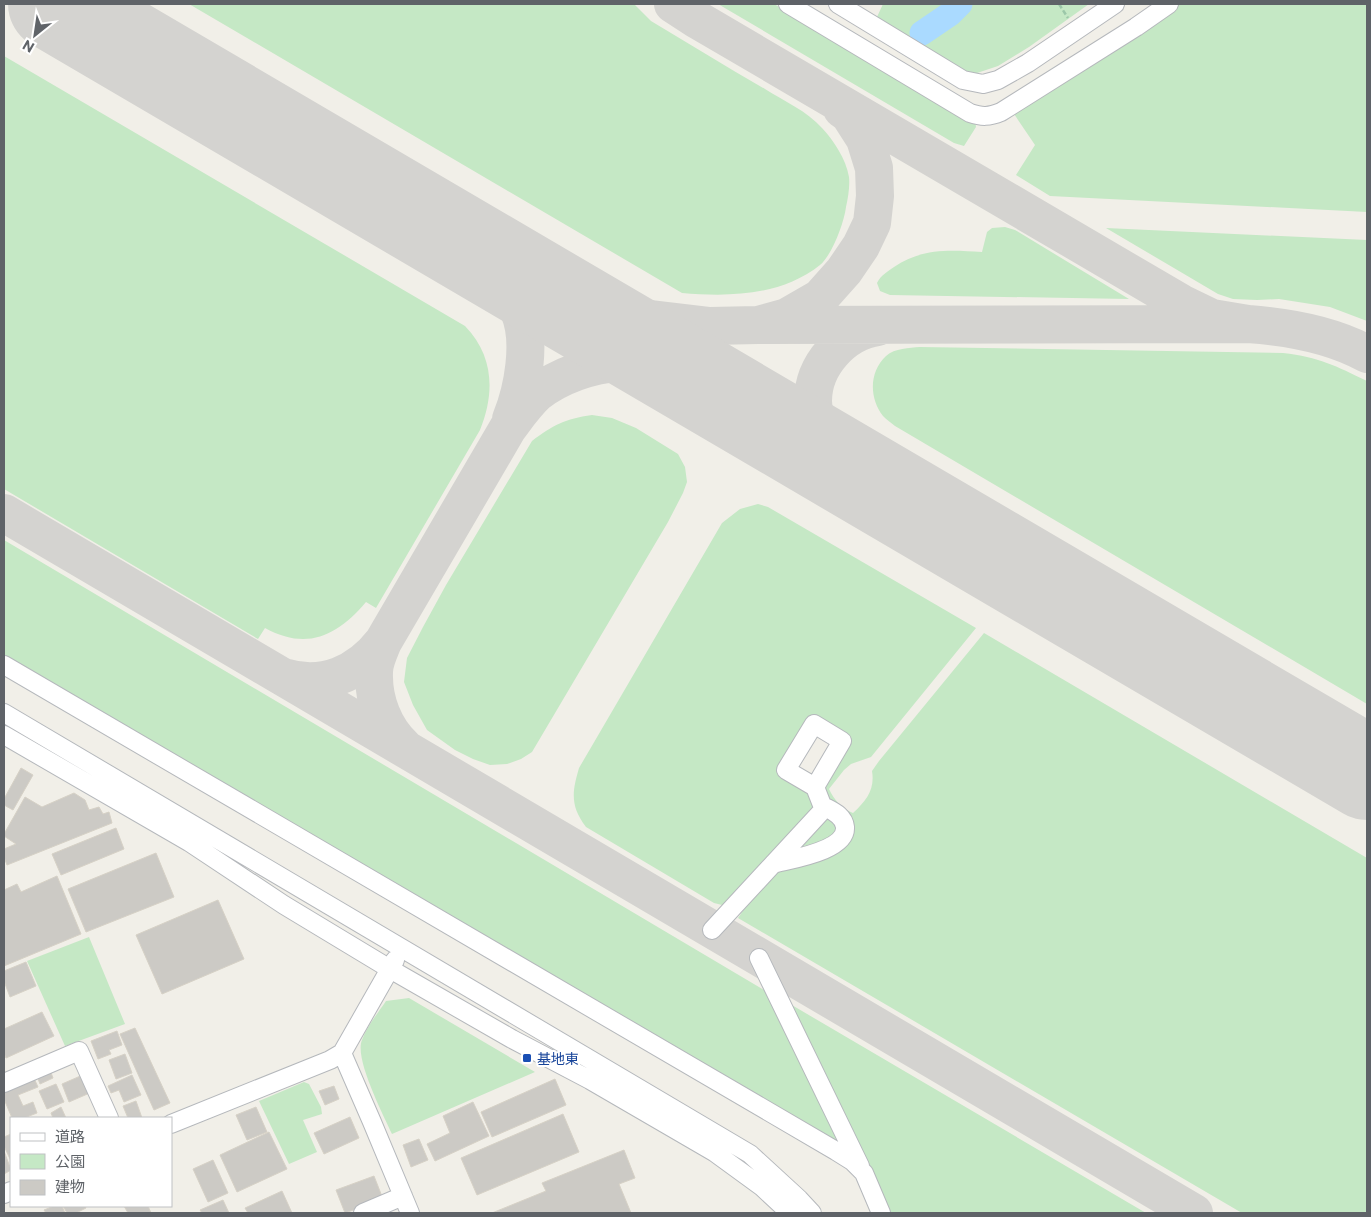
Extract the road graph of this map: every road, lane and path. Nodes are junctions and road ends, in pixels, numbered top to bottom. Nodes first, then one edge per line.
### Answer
1 (788, 4) edge
2 (838, 4) edge
3 (1115, 4) edge
4 (1169, 4) edge
5 (4, 665) edge
6 (4, 713) edge
7 (4, 735) edge
8 (815, 787) dead end
9 (824, 810) junction
10 (773, 864) junction
11 (712, 930) dead end
12 (402, 949) junction
13 (759, 958) dead end
14 (390, 969) junction
15 (342, 1053) junction
16 (4, 1084) edge
17 (109, 1117) edge
18 (172, 1124) edge
19 (864, 1173) junction
20 (403, 1196) junction
21 (363, 1213) edge
22 (410, 1213) edge
23 (790, 1213) edge
24 (812, 1213) edge
25 (881, 1213) edge

1 - 4 street
2 - 3 street
5 - 19 street
6 - 12 street
7 - 14 street
8 - 9 street
9 - 10 street
9 - 10 street
10 - 11 street
12 - 14 street
12 - 24 street
13 - 19 street
14 - 15 street
14 - 23 street
15 - 18 street
15 - 20 street
16 - 17 street
19 - 25 street
20 - 21 street
20 - 22 street

